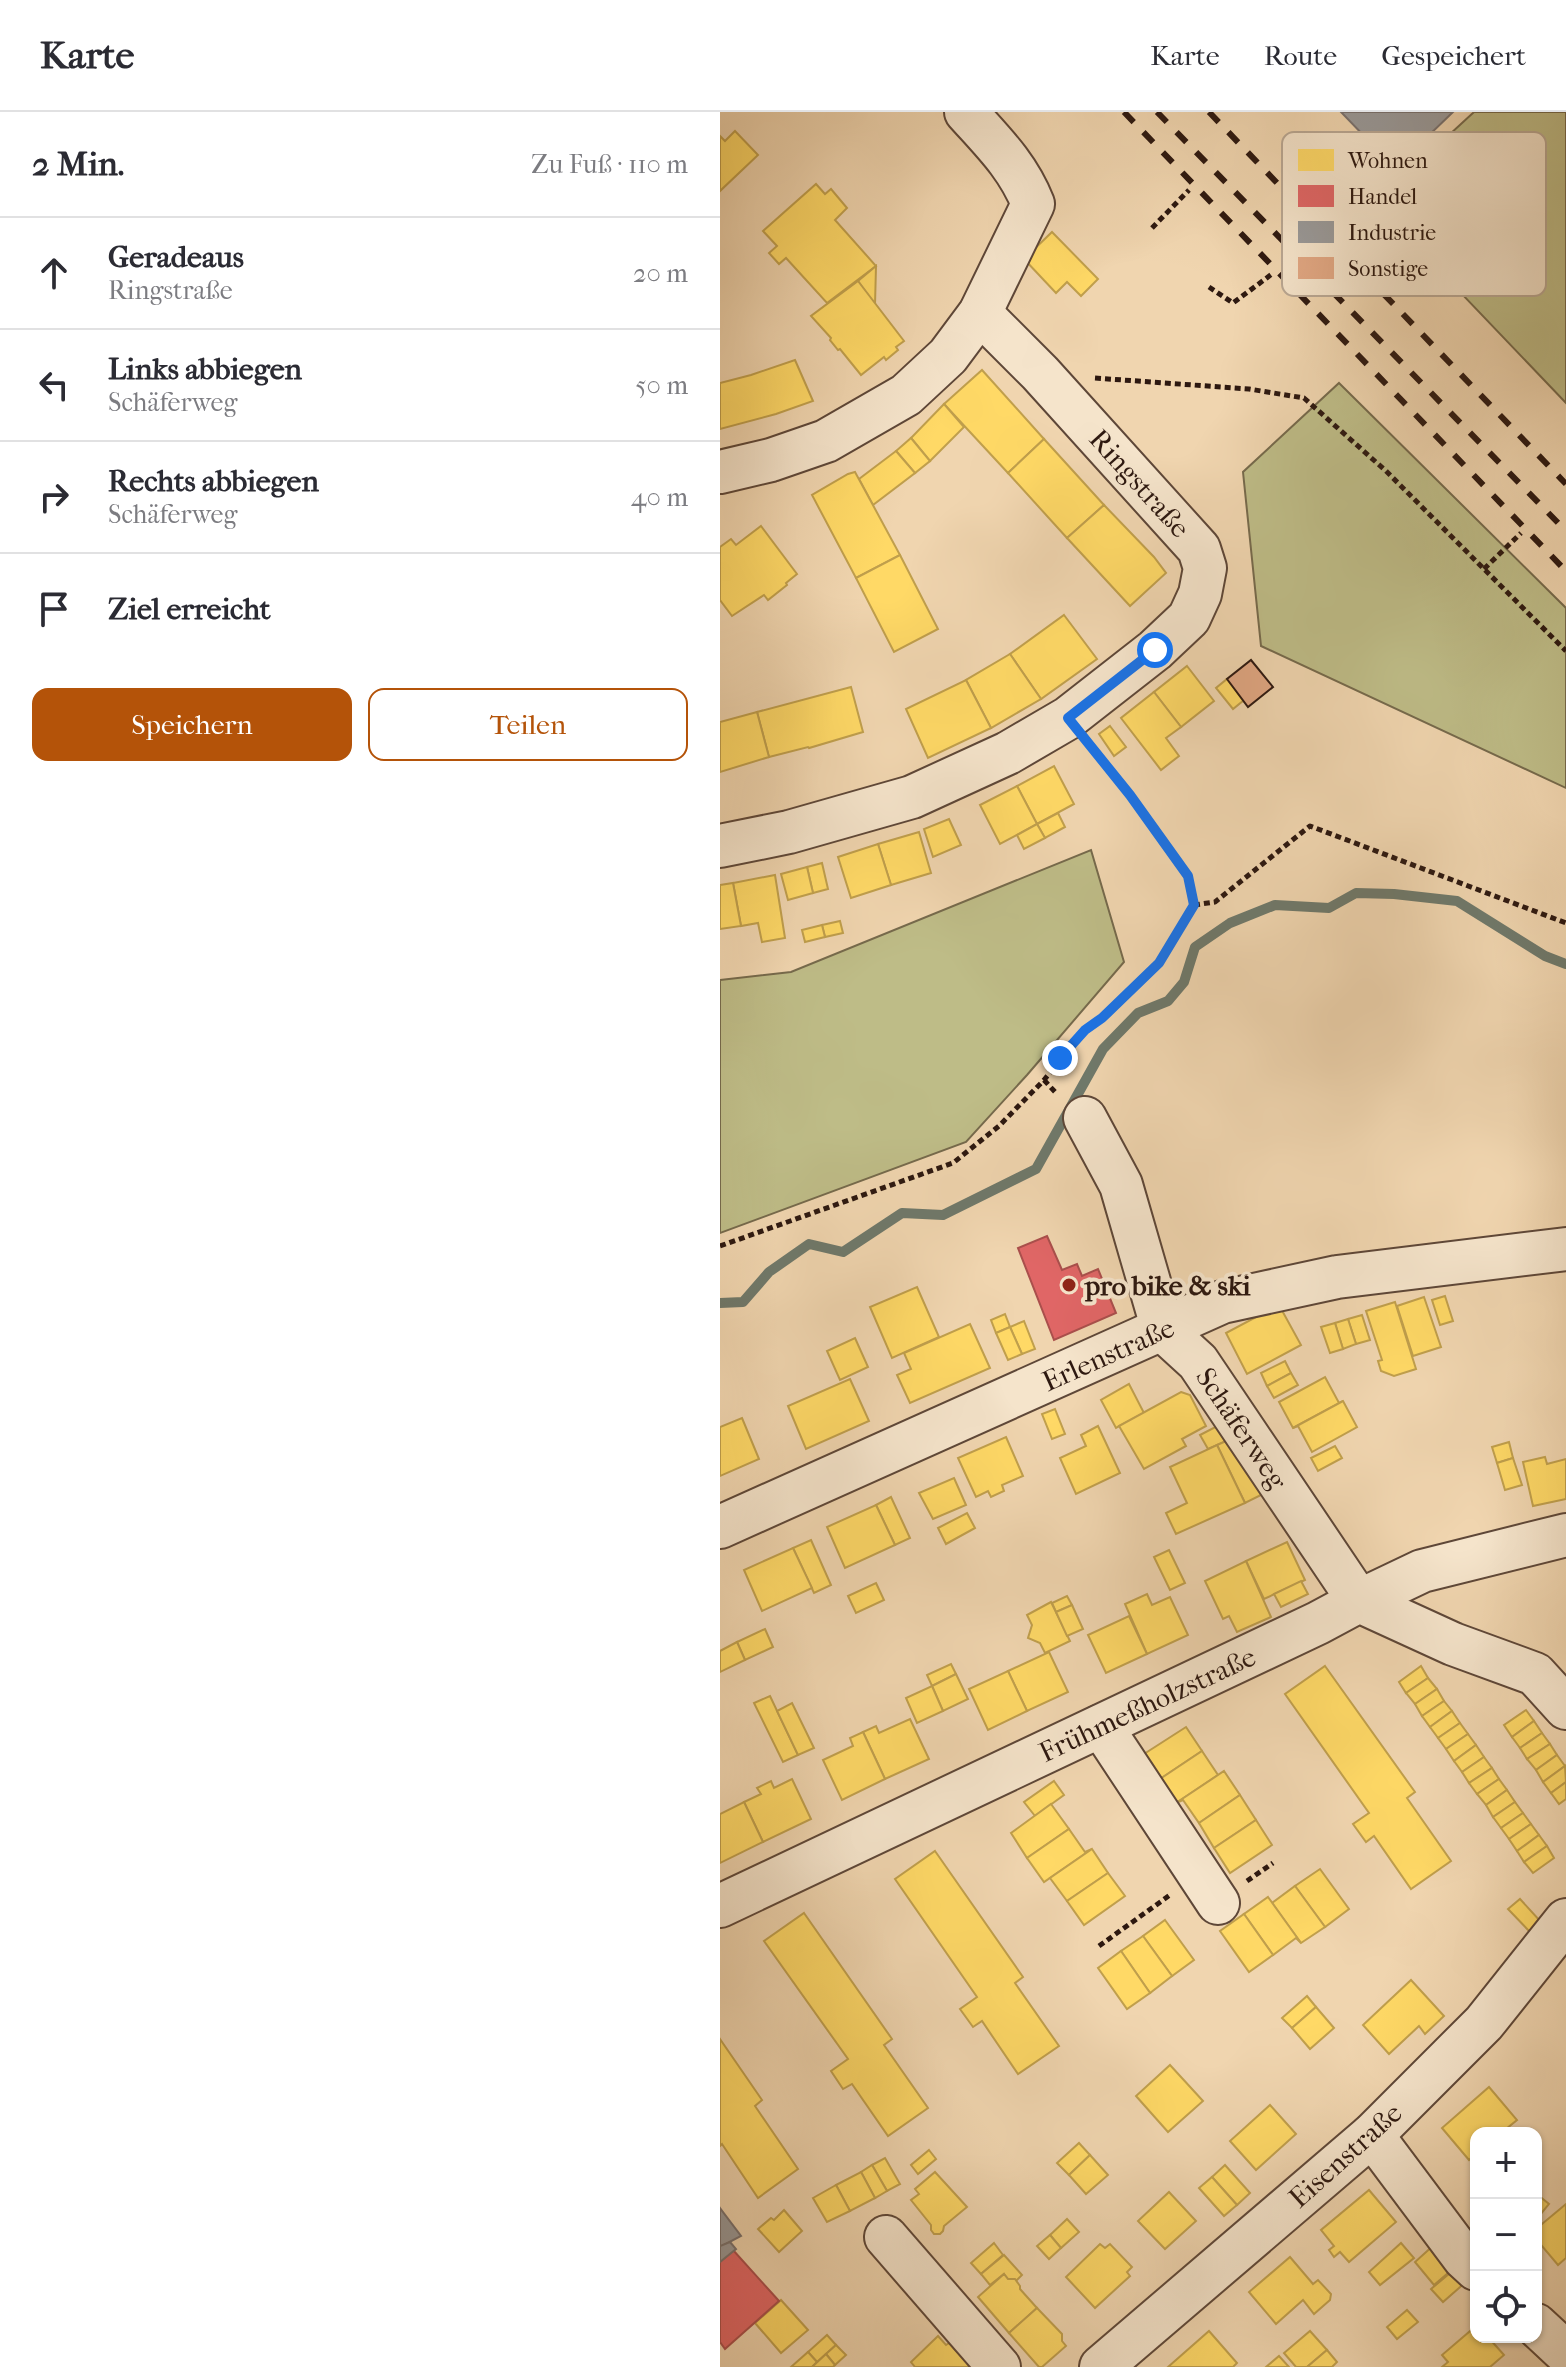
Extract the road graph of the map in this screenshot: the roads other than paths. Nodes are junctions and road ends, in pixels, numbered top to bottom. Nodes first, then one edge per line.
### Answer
1 (966, 112) edge
2 (980, 313) junction
3 (720, 472) edge
4 (720, 846) edge
5 (1072, 1107) road end
6 (1566, 1249) edge
7 (1163, 1330) junction
8 (720, 1527) edge
9 (1566, 1535) edge
10 (1359, 1601) junction
11 (1566, 1708) edge
12 (1101, 1726) junction
13 (1218, 1903) dead end
14 (720, 1906) edge
15 (1566, 1920) edge
16 (1372, 2135) junction
17 (886, 2237) dead end
18 (1470, 2264) edge
19 (1542, 2331) edge
20 (1566, 2353) edge
21 (999, 2367) edge
22 (1101, 2367) edge

1 - 2 street
2 - 3 street
2 - 4 street, Ringstraße
5 - 7 street
6 - 7 street, Erlenstraße
7 - 8 street, Erlenstraße
7 - 10 street, Schäferweg
9 - 10 street
10 - 11 street
10 - 12 street, Frühmeßholzstraße
12 - 13 street
12 - 14 street, Frühmeßholzstraße
15 - 16 street, Eisenstraße
16 - 18 street
16 - 22 street, Eisenstraße
17 - 21 street
19 - 20 street

